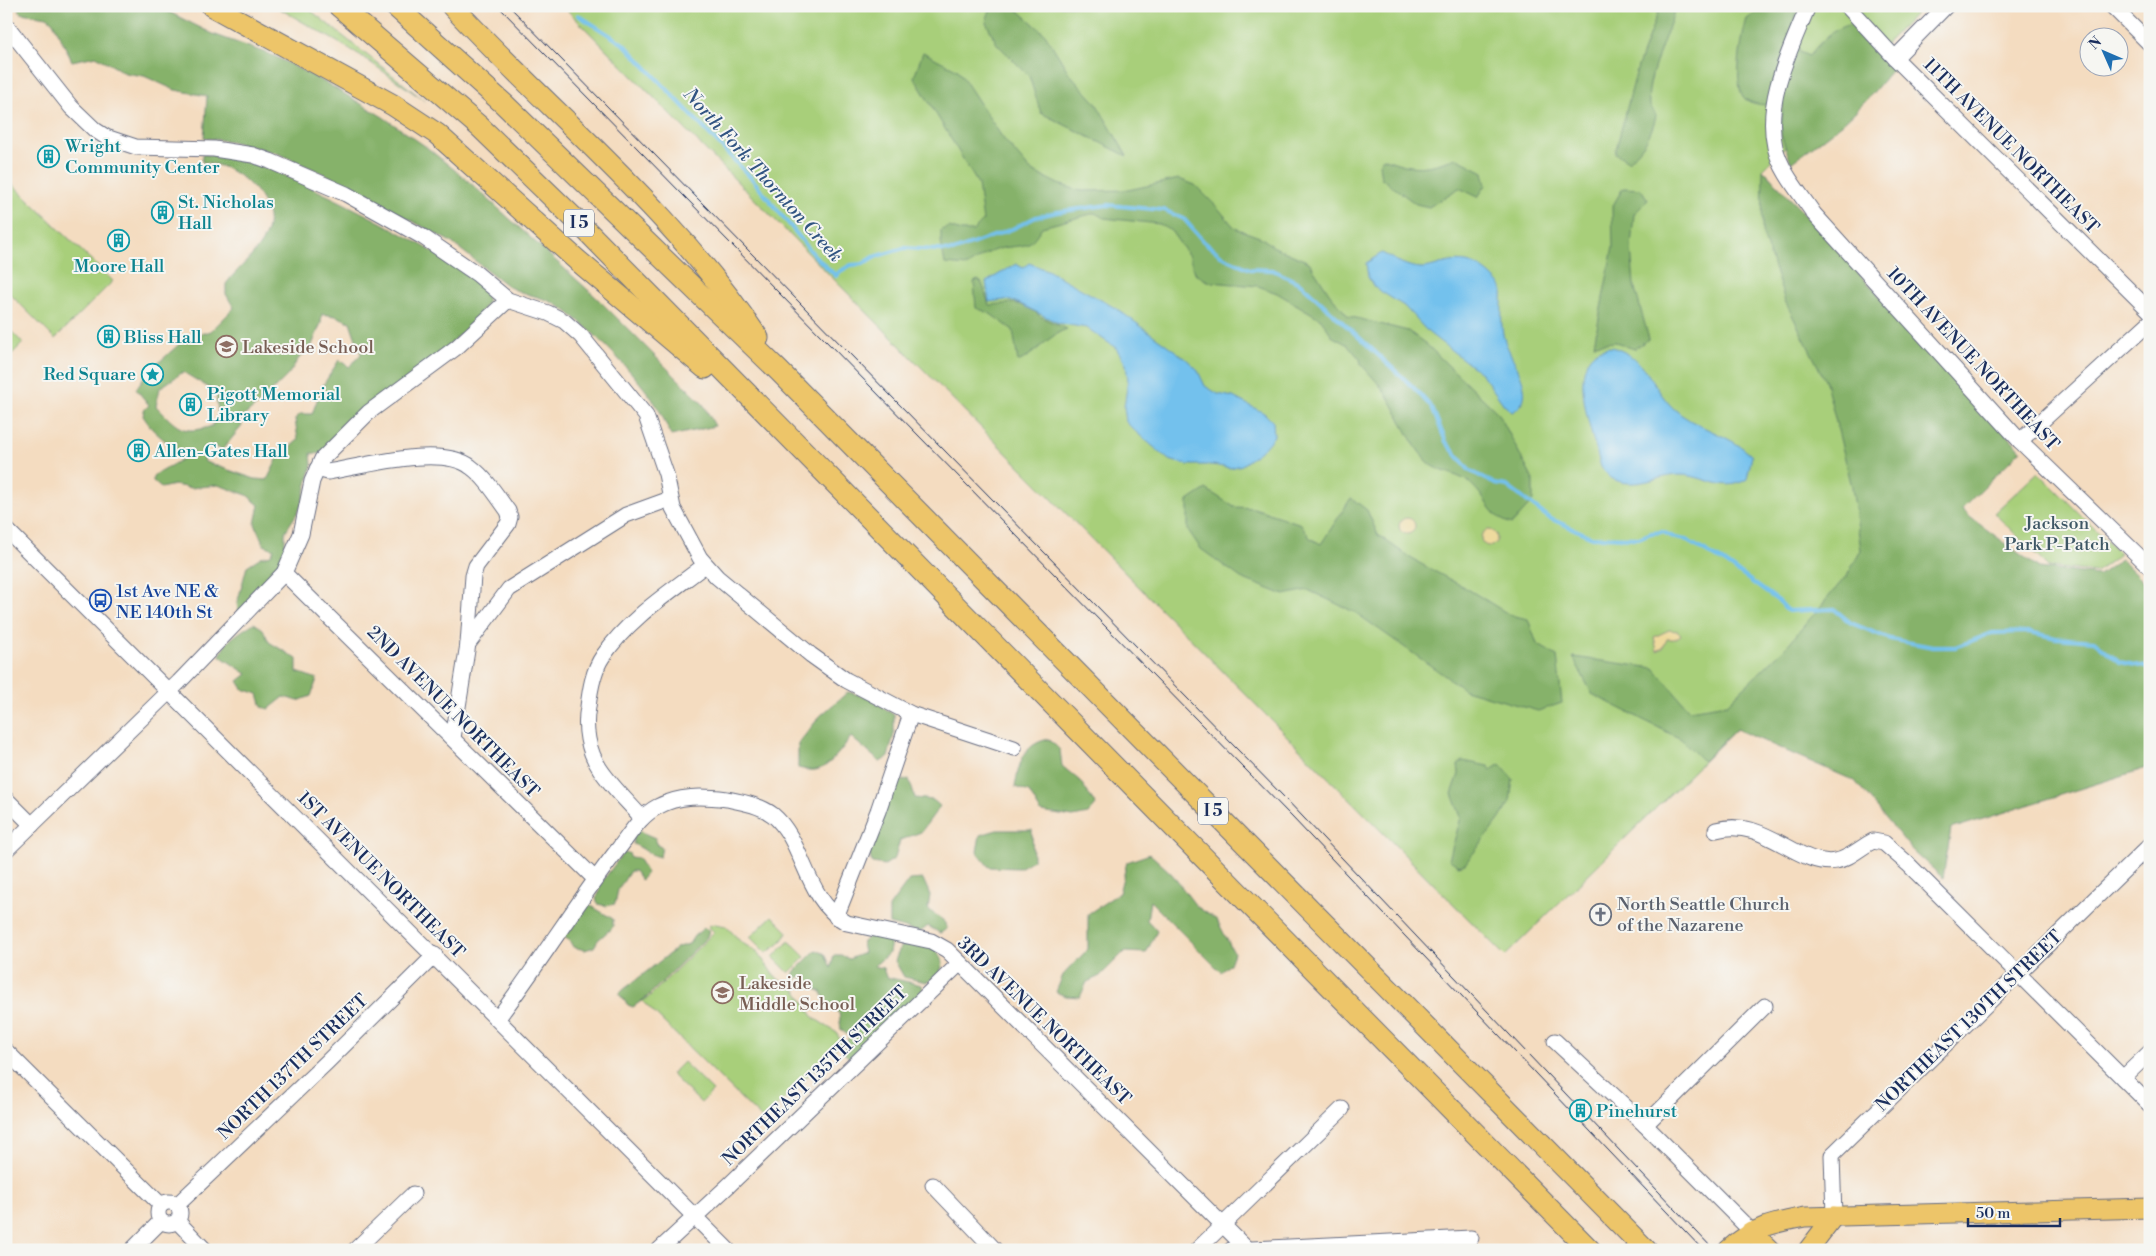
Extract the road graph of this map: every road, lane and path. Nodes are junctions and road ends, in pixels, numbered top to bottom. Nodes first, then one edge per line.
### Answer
1 (212, 6) edge
2 (338, 6) edge
3 (395, 6) edge
4 (452, 6) edge
5 (1808, 6) edge
6 (1847, 6) edge
7 (1946, 6) edge
8 (2112, 6) edge
9 (6, 25) edge
10 (2150, 44) edge
11 (1895, 58) junction
12 (508, 300) junction
13 (2150, 311) edge
14 (2150, 322) edge
15 (779, 371) junction
16 (2020, 441) junction
17 (806, 453) junction
18 (316, 469) junction
19 (670, 500) junction
20 (6, 529) edge
21 (705, 565) junction
22 (2150, 567) edge
23 (284, 573) junction
24 (468, 644) junction
25 (169, 692) junction
26 (911, 714) junction
27 (454, 738) junction
28 (1014, 748) dead end
29 (6, 799) edge
30 (642, 818) junction
31 (32, 825) junction
32 (1716, 830) dead end
33 (2150, 845) edge
34 (6, 850) edge
35 (595, 878) junction
36 (836, 917) junction
37 (435, 955) junction
38 (960, 963) junction
39 (2016, 973) junction
40 (1765, 1006) dead end
41 (498, 1018) junction
42 (1555, 1041) dead end
43 (6, 1051) edge
44 (2150, 1052) edge
45 (2123, 1078) junction
46 (2150, 1105) edge
47 (1342, 1109) dead end
48 (1645, 1125) junction
49 (933, 1185) dead end
50 (413, 1194) dead end
51 (161, 1205) junction
52 (177, 1205) junction
53 (2150, 1208) edge
54 (695, 1216) junction
55 (1834, 1216) junction
56 (160, 1221) junction
57 (177, 1221) junction
58 (1222, 1225) junction
59 (1471, 1238) dead end
60 (1739, 1240) edge
61 (1242, 1249) edge
62 (132, 1250) edge
63 (205, 1250) edge
64 (356, 1250) edge
65 (659, 1250) edge
66 (728, 1250) edge
67 (996, 1250) edge
68 (1197, 1250) edge
69 (1590, 1250) edge
70 (1646, 1250) edge
71 (1770, 1250) edge
72 (1808, 1250) edge

1 - 17 highway
2 - 17 highway, I 5
3 - 15 highway, I 5
4 - 15 highway
5 - 16 street, 10TH AVENUE NORTHEAST
6 - 11 street, 11TH AVENUE NORTHEAST
7 - 11 street
8 - 10 street
9 - 12 street
11 - 13 street, 11TH AVENUE NORTHEAST
12 - 18 street
12 - 19 street
14 - 16 street
15 - 70 highway, I 5
16 - 22 street, 10TH AVENUE NORTHEAST
17 - 69 highway, I 5
18 - 23 street
18 - 24 street
19 - 21 street
19 - 24 street
20 - 25 street, 1ST AVENUE NORTHEAST
21 - 26 street
21 - 30 street
23 - 25 street
23 - 27 street, 2ND AVENUE NORTHEAST
24 - 27 street
25 - 31 street
25 - 37 street, 1ST AVENUE NORTHEAST
26 - 28 street
26 - 36 street
27 - 35 street, 2ND AVENUE NORTHEAST
29 - 31 street
30 - 35 street
30 - 36 street
31 - 34 street
32 - 39 street
33 - 39 street, NORTHEAST 130TH STREET
35 - 41 street
36 - 38 street, 3RD AVENUE NORTHEAST
37 - 41 street, 1ST AVENUE NORTHEAST
37 - 52 street, NORTH 137TH STREET
38 - 54 street, NORTHEAST 135TH STREET
38 - 58 street, 3RD AVENUE NORTHEAST
39 - 45 street
39 - 55 street, NORTHEAST 130TH STREET
40 - 48 street
41 - 54 street, 1ST AVENUE NORTHEAST
42 - 48 street
43 - 51 street
44 - 45 street
45 - 46 street
47 - 58 street
48 - 60 street
49 - 67 street
50 - 64 street
51 - 52 street
51 - 56 street
52 - 57 street
53 - 55 main road
54 - 65 street, NORTHEAST 135TH STREET
54 - 66 street, 1ST AVENUE NORTHEAST
55 - 60 main road
55 - 72 main road
56 - 57 street
56 - 62 street
57 - 63 street
58 - 61 street, 3RD AVENUE NORTHEAST
58 - 68 street
59 - 61 street
60 - 71 main road

